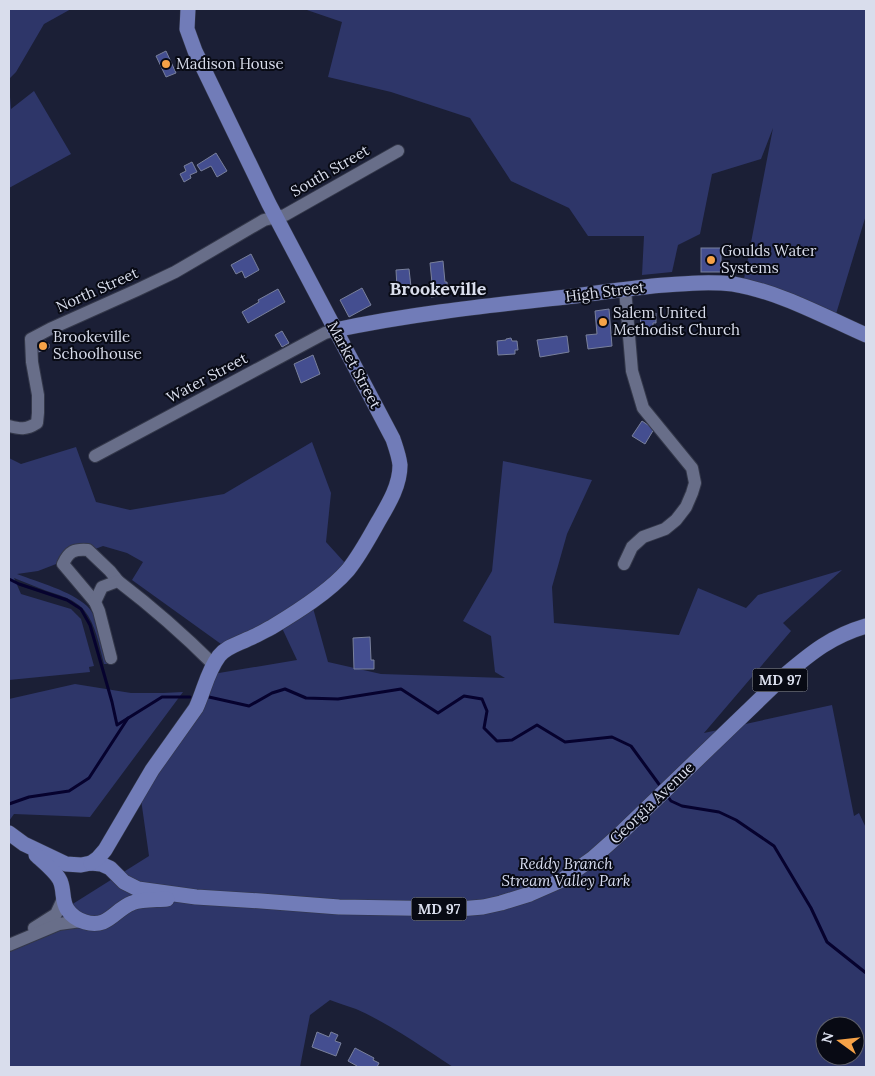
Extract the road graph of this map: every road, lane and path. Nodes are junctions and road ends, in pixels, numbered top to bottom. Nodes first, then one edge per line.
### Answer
1 (188, 9) edge
2 (398, 151) dead end
3 (276, 217) junction
4 (625, 290) junction
5 (336, 330) junction
6 (866, 335) edge
7 (9, 426) edge
8 (95, 456) dead end
9 (624, 564) dead end
10 (118, 581) junction
11 (95, 602) junction
12 (866, 626) edge
13 (111, 658) dead end
14 (214, 665) junction
15 (135, 797) junction
16 (9, 833) edge
17 (24, 844) junction
18 (86, 864) junction
19 (116, 873) junction
20 (63, 894) junction
21 (196, 897) junction
22 (116, 913) junction
23 (81, 921) junction
24 (9, 944) edge

1 - 3 main road, Market Street
2 - 3 street, South Street
3 - 5 main road, Market Street
3 - 7 street, North Street
4 - 5 main road, High Street
4 - 6 main road, High Street
4 - 9 street
5 - 8 street, Water Street
5 - 14 main road, Market Street
10 - 11 street
10 - 11 street
10 - 14 street
11 - 13 street
12 - 21 main road, Georgia Avenue / MD 97
14 - 15 main road, Market Street
15 - 18 main road
15 - 19 main road
16 - 17 main road, Georgia Avenue / MD 97
17 - 18 main road, Georgia Avenue / MD 97
17 - 20 main road, Georgia Avenue / MD 97
18 - 19 main road, Georgia Avenue / MD 97
18 - 20 main road
19 - 21 main road, Georgia Avenue / MD 97
19 - 22 main road
20 - 23 main road, Georgia Avenue / MD 97
20 - 24 street
21 - 22 main road, Georgia Avenue / MD 97
22 - 23 main road, Georgia Avenue / MD 97
23 - 24 street

